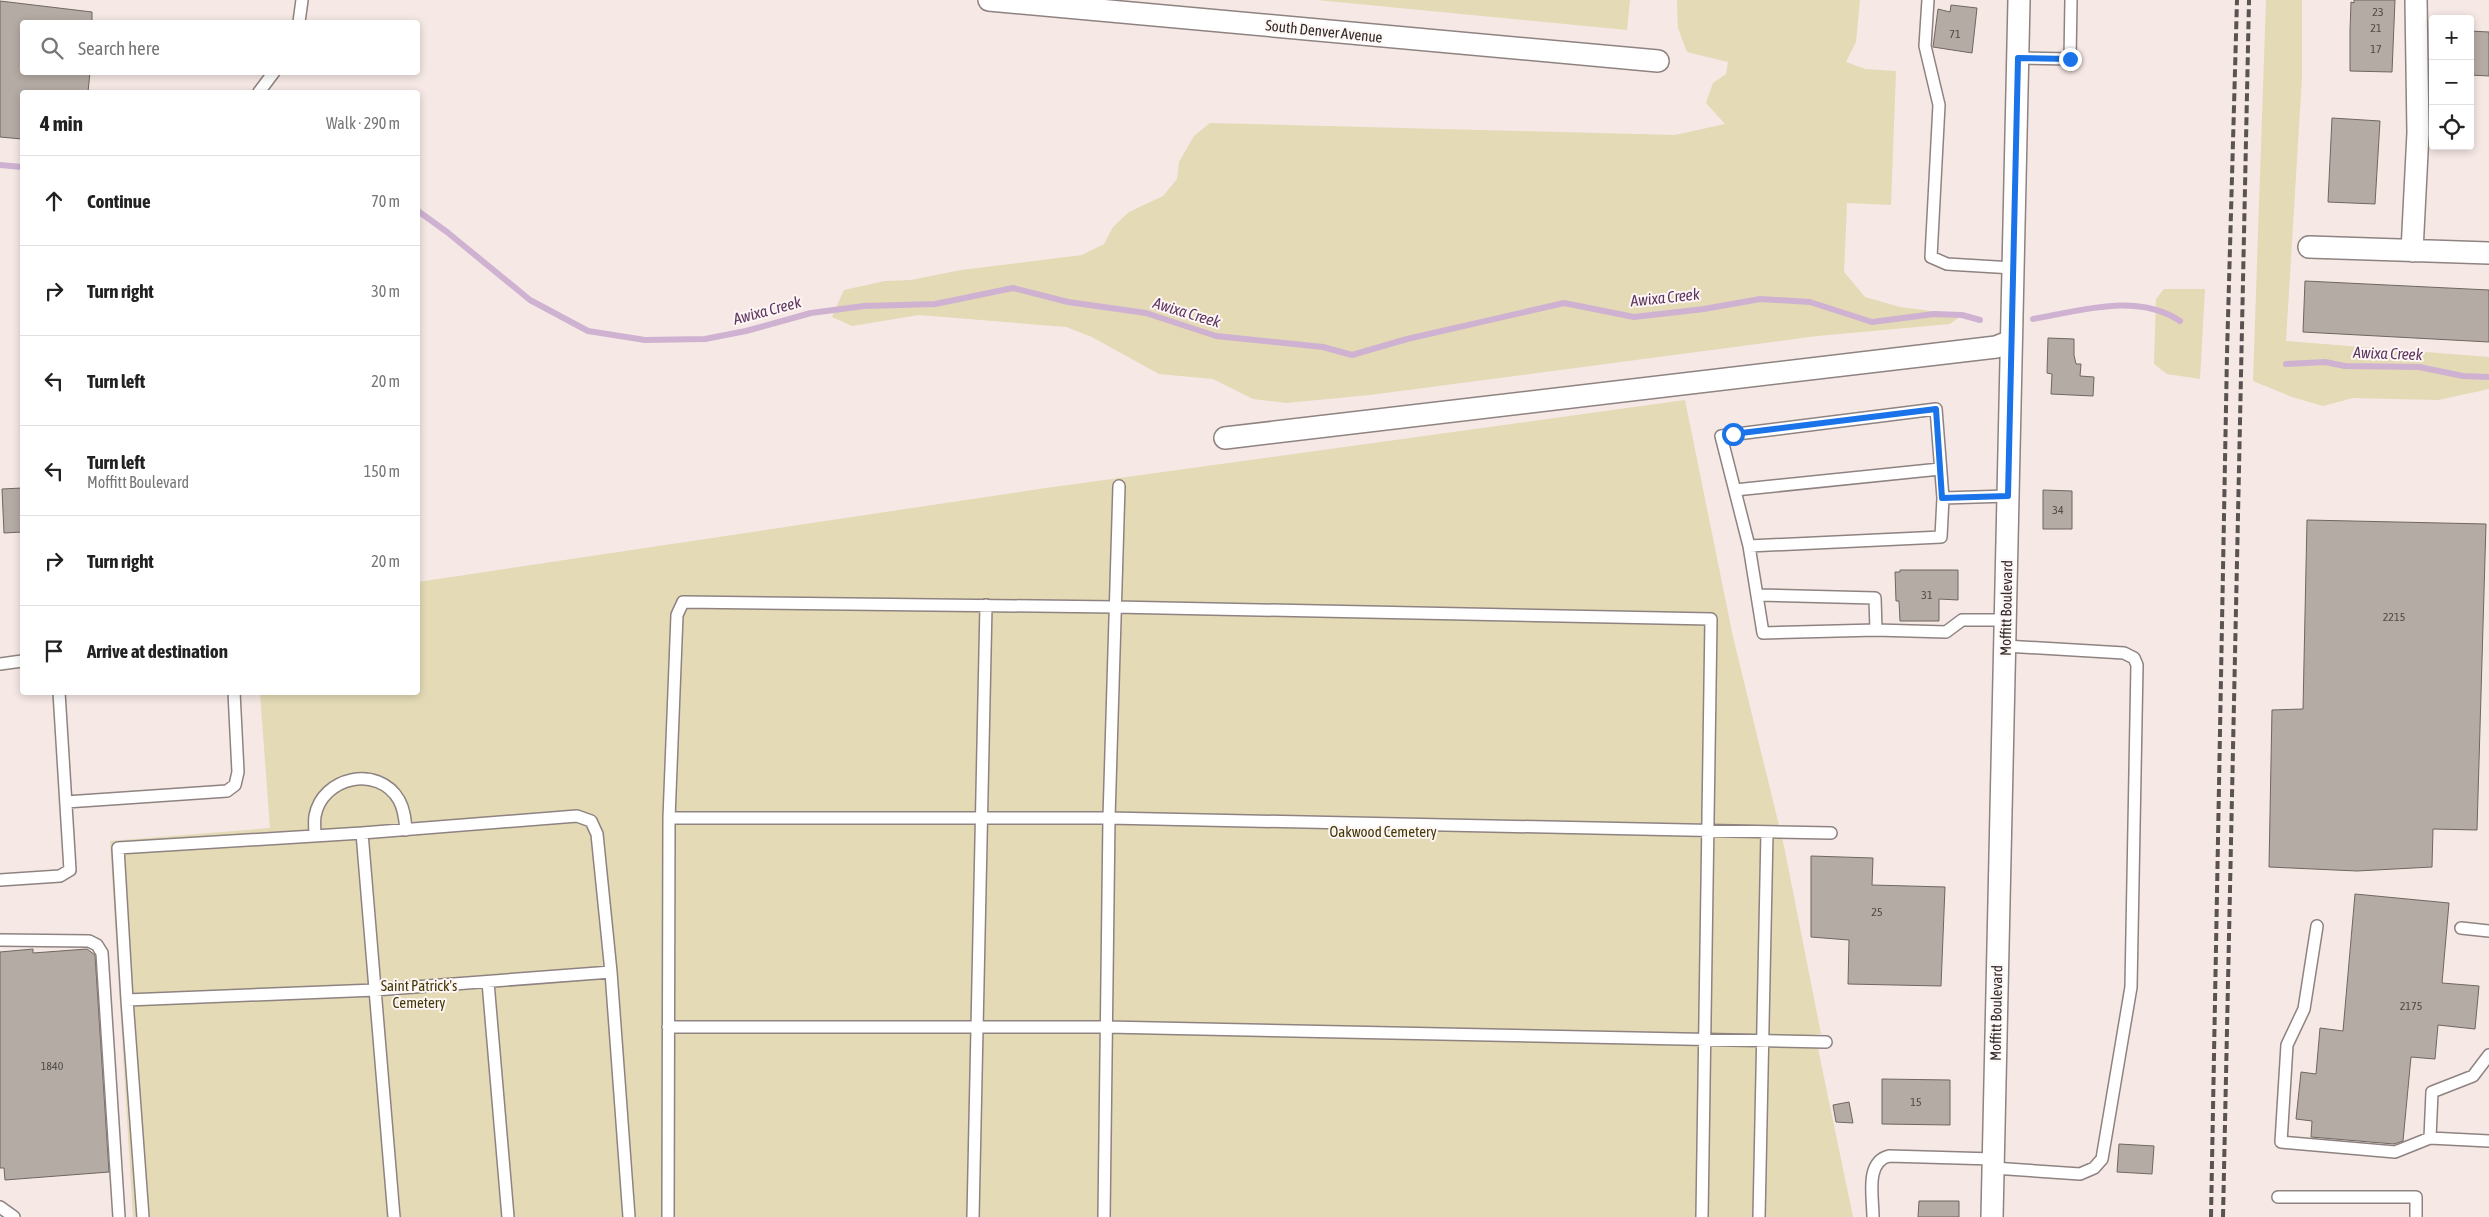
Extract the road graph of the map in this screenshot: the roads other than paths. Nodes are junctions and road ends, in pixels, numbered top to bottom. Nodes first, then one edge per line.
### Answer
1 (302, 0) edge
2 (989, 0) edge
3 (1928, 0) edge
4 (2019, 0) edge
5 (2071, 0) edge
6 (2416, 0) edge
7 (299, 20) edge
8 (2018, 58) junction
9 (1658, 62) dead end
10 (272, 75) edge
11 (260, 90) edge
12 (2309, 247) dead end
13 (2412, 251) junction
14 (2489, 253) edge
15 (2013, 268) junction
16 (2011, 341) junction
17 (1225, 438) dead end
18 (1940, 469) junction
19 (1119, 486) dead end
20 (1735, 490) junction
21 (2008, 496) junction
22 (1942, 498) junction
23 (1749, 546) junction
24 (1758, 595) junction
25 (986, 605) junction
26 (1115, 607) junction
27 (2006, 620) junction
28 (1876, 630) junction
29 (2005, 646) junction
30 (20, 661) edge
31 (0, 664) edge
32 (59, 695) edge
33 (234, 695) edge
34 (66, 802) junction
35 (669, 818) junction
36 (981, 818) junction
37 (1109, 818) junction
38 (406, 830) junction
39 (1709, 830) junction
40 (1766, 832) junction
41 (362, 833) junction
42 (1831, 833) dead end
43 (315, 836) junction
44 (0, 880) edge
45 (2317, 926) dead end
46 (2461, 928) dead end
47 (2489, 931) edge
48 (0, 940) edge
49 (611, 972) junction
50 (488, 982) junction
51 (375, 990) junction
52 (127, 1000) junction
53 (668, 1027) junction
54 (977, 1027) junction
55 (1106, 1027) junction
56 (1704, 1040) junction
57 (1763, 1041) junction
58 (1826, 1042) dead end
59 (2489, 1055) edge
60 (2430, 1138) junction
61 (2489, 1141) edge
62 (1993, 1163) junction
63 (2278, 1197) dead end
64 (0, 1207) edge
65 (14, 1217) edge
66 (119, 1217) edge
67 (143, 1217) edge
68 (394, 1217) edge
69 (508, 1217) edge
70 (629, 1217) edge
71 (668, 1217) edge
72 (973, 1217) edge
73 (1104, 1217) edge
74 (1702, 1217) edge
75 (1759, 1217) edge
76 (1873, 1217) edge
77 (1992, 1217) edge
78 (2416, 1217) edge

1 - 7 lane
2 - 9 street, South Denver Avenue
3 - 15 lane
4 - 8 street, Moffitt Boulevard
5 - 8 lane
6 - 13 street
8 - 15 street, Moffitt Boulevard
10 - 11 lane
12 - 13 street
13 - 14 street
15 - 16 street, Moffitt Boulevard
16 - 17 street
16 - 21 street, Moffitt Boulevard
18 - 20 lane
18 - 20 lane
18 - 22 lane
19 - 26 lane
20 - 23 lane
21 - 22 lane
21 - 27 street, Moffitt Boulevard
22 - 23 lane
23 - 24 lane
24 - 28 lane
24 - 28 lane
25 - 26 lane
25 - 35 lane
25 - 36 lane
26 - 37 lane
26 - 39 lane
27 - 28 lane
27 - 29 street, Moffitt Boulevard
29 - 62 street, Moffitt Boulevard
29 - 62 lane
30 - 31 lane
32 - 34 lane
33 - 34 lane
34 - 44 lane
35 - 36 lane
35 - 53 lane
36 - 37 lane
36 - 54 lane
37 - 39 lane
37 - 55 lane
38 - 41 lane
38 - 43 lane
38 - 49 lane
39 - 40 lane
39 - 56 lane
40 - 42 lane
40 - 57 lane
41 - 43 lane
41 - 51 lane
43 - 52 lane
45 - 60 lane
46 - 47 lane
48 - 66 lane
49 - 50 lane
49 - 70 lane
50 - 51 lane
50 - 69 lane
51 - 52 lane
51 - 68 lane
52 - 67 lane
53 - 54 lane
53 - 71 lane
54 - 55 lane
54 - 72 lane
55 - 56 lane
55 - 73 lane
56 - 57 lane
56 - 74 lane
57 - 58 lane
57 - 75 lane
59 - 60 lane
60 - 61 lane
62 - 76 lane
62 - 77 street, Moffitt Boulevard
63 - 78 lane
64 - 65 lane

